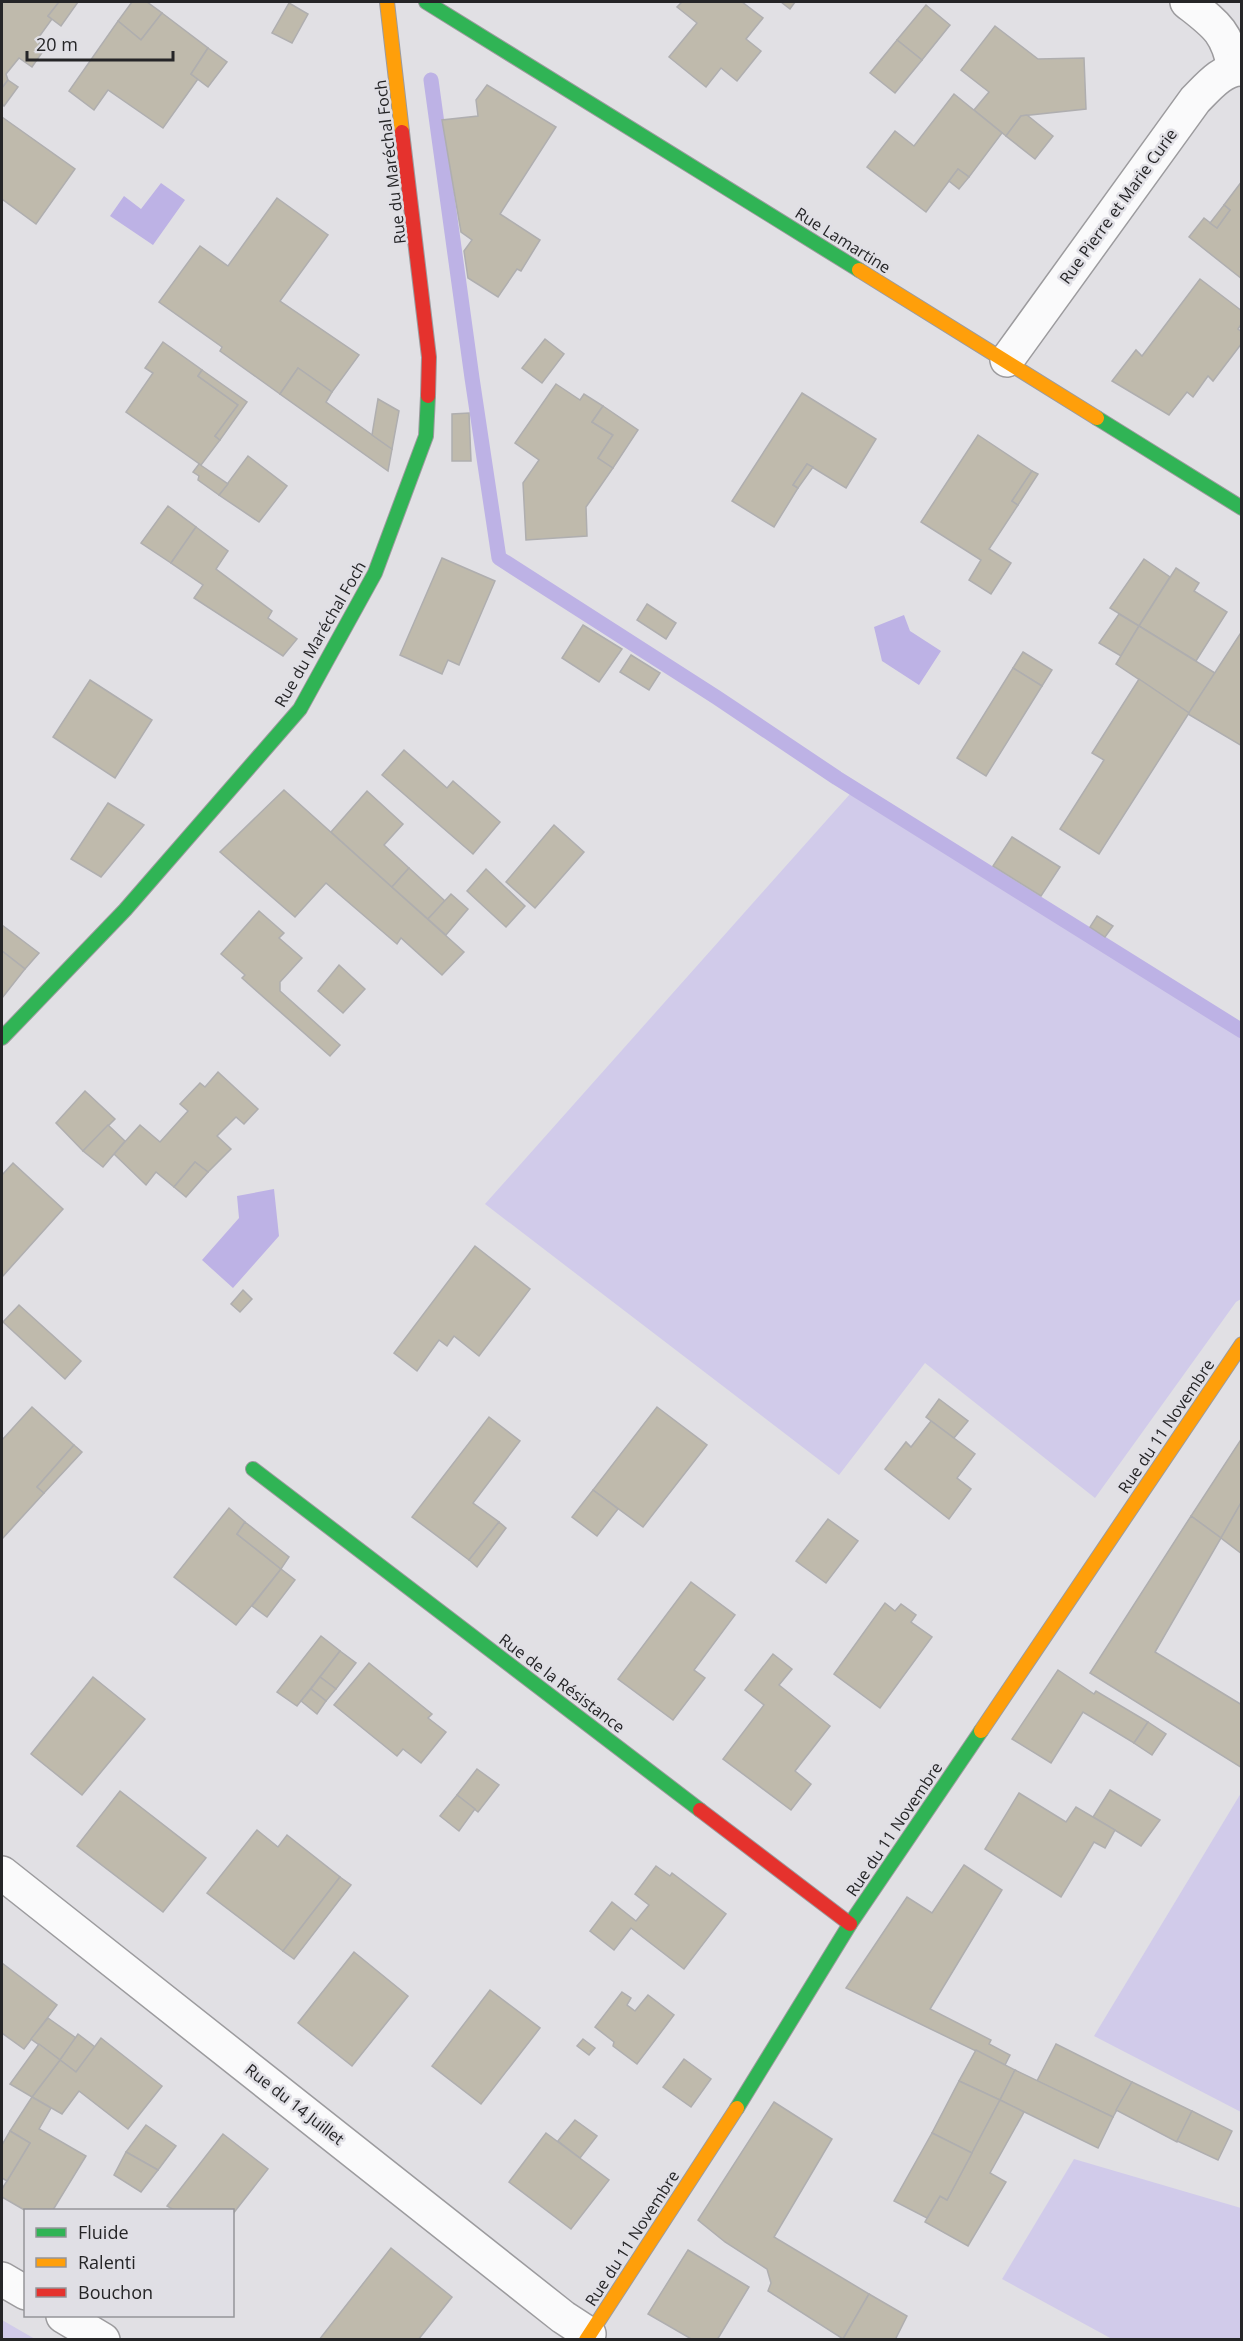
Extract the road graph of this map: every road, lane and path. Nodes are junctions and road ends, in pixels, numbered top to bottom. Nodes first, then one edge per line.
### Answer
1 (387, 2) edge
2 (426, 2) edge
3 (1186, 2) edge
4 (1238, 68) edge
5 (1007, 360) junction
6 (1242, 508) edge
7 (2, 1038) edge
8 (1242, 1344) edge
9 (253, 1469) dead end
10 (2, 1873) edge
11 (850, 1924) junction
12 (2, 2279) edge
13 (24, 2292) edge
14 (65, 2317) edge
15 (588, 2337) edge
16 (103, 2340) edge

1 - 7 street, Rue du Maréchal Foch
2 - 5 street, Rue Lamartine
3 - 4 street
4 - 5 street, Rue Pierre et Marie Curie
5 - 6 street, Rue Lamartine
8 - 11 street, Rue du 11 Novembre
9 - 11 street, Rue de la Résistance
10 - 15 street, Rue du 14 Juillet
11 - 15 street, Rue du 11 Novembre
12 - 13 street
14 - 16 street

